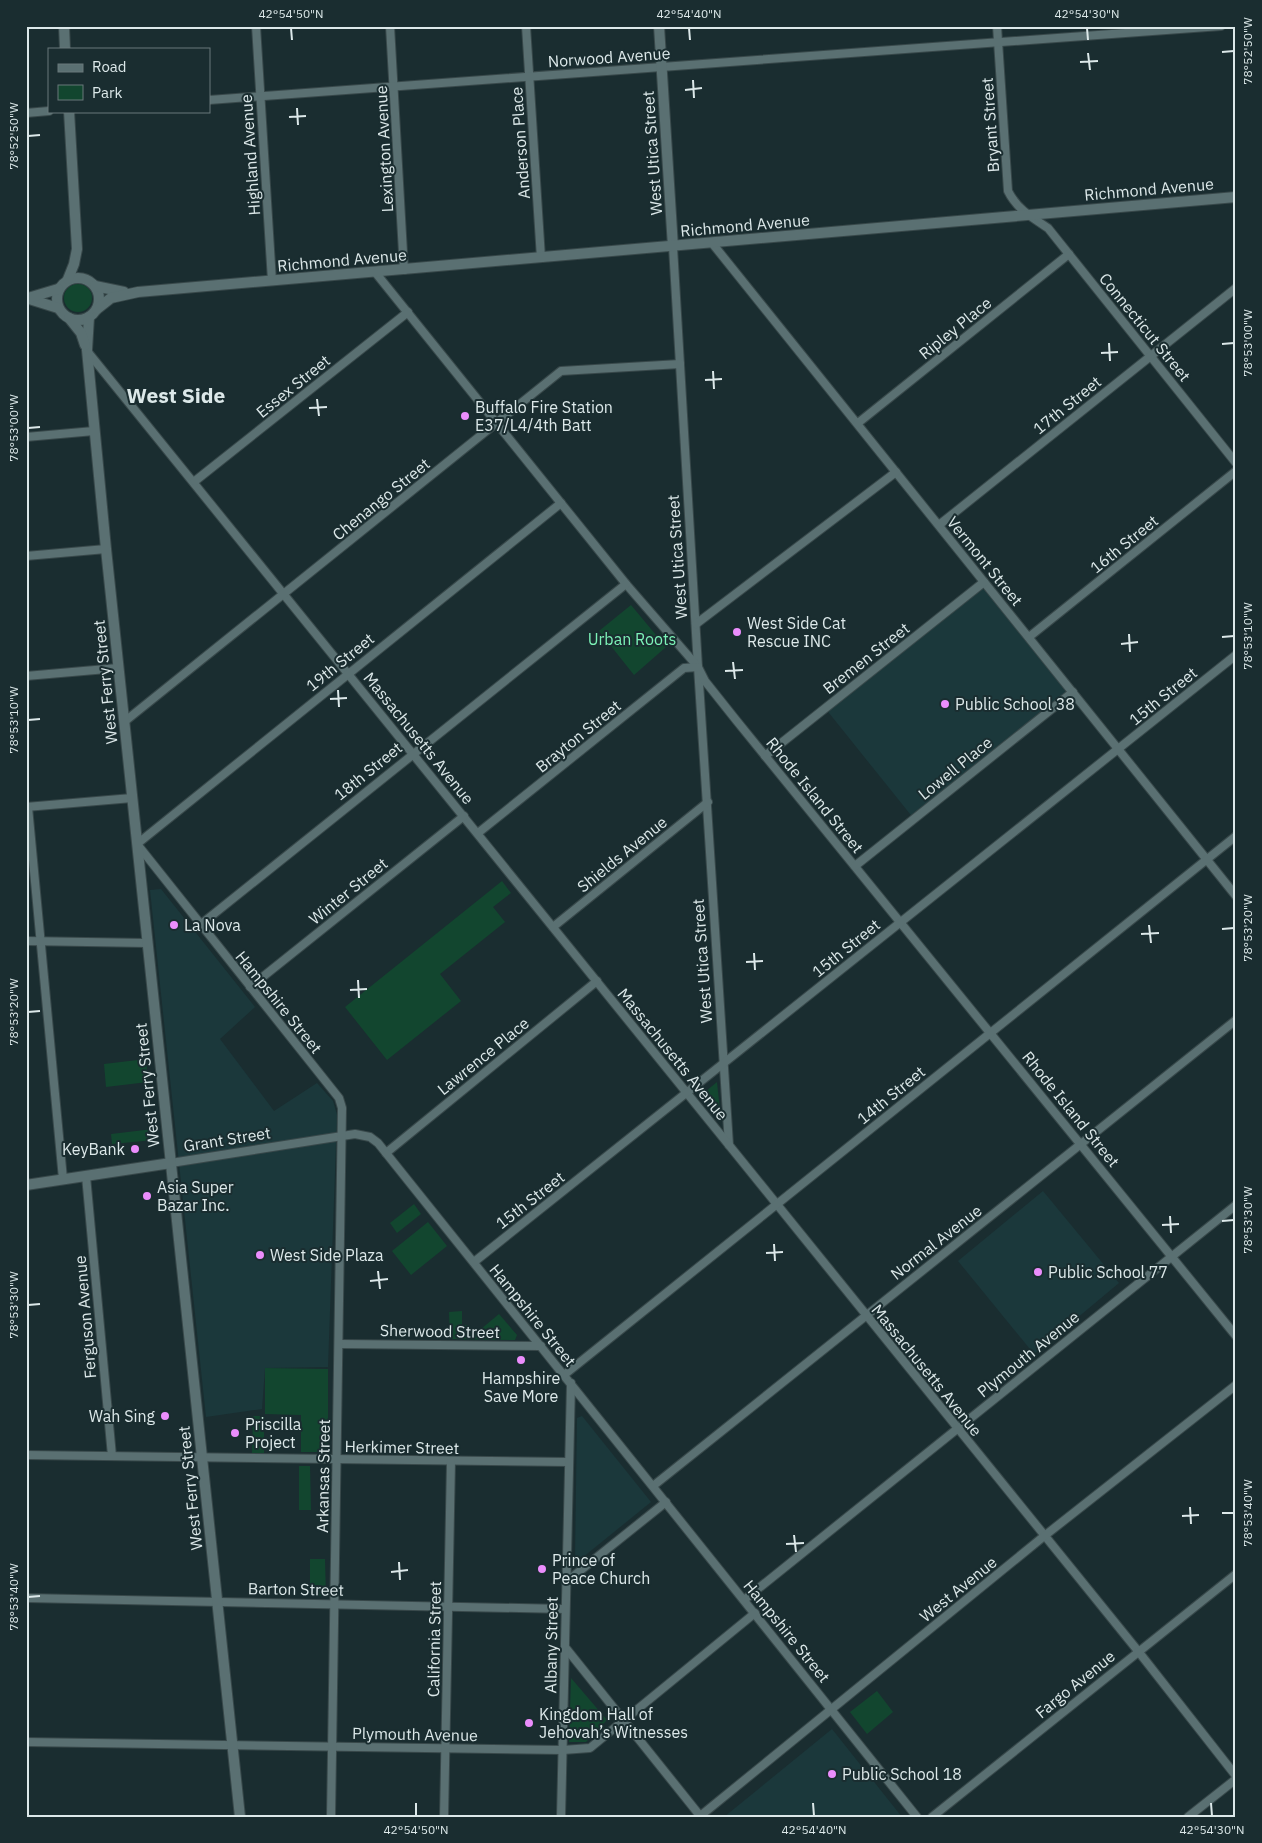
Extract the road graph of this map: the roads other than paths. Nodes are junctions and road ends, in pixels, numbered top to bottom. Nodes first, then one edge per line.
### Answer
1 (64, 26) edge
2 (256, 26) edge
3 (390, 26) edge
4 (526, 26) edge
5 (659, 26) edge
6 (997, 26) edge
7 (1221, 26) edge
8 (998, 43) junction
9 (65, 48) edge
10 (661, 67) junction
11 (530, 76) junction
12 (394, 86) junction
13 (259, 96) junction
14 (210, 100) edge
15 (48, 111) edge
16 (26, 112) edge
17 (69, 112) edge
18 (1236, 197) edge
19 (1026, 215) junction
20 (712, 243) junction
21 (673, 247) junction
22 (76, 249) junction
23 (1069, 254) junction
24 (541, 258) junction
25 (404, 270) junction
26 (375, 272) junction
27 (68, 279) junction
28 (86, 279) junction
29 (272, 281) junction
30 (95, 286) junction
31 (1236, 288) edge
32 (58, 289) junction
33 (138, 292) junction
34 (26, 298) edge
35 (58, 308) junction
36 (97, 308) junction
37 (408, 312) junction
38 (90, 317) junction
39 (69, 318) junction
40 (87, 350) junction
41 (1151, 356) junction
42 (680, 364) junction
43 (497, 423) junction
44 (858, 424) junction
45 (94, 431) junction
46 (26, 437) edge
47 (1236, 463) edge
48 (896, 472) junction
49 (1236, 472) edge
50 (195, 481) junction
51 (561, 503) junction
52 (939, 525) junction
53 (106, 549) junction
54 (26, 556) edge
55 (984, 582) junction
56 (626, 584) junction
57 (285, 594) junction
58 (696, 624) junction
59 (1029, 637) junction
60 (1236, 655) edge
61 (698, 667) junction
62 (118, 668) junction
63 (349, 673) junction
64 (26, 676) edge
65 (1073, 692) junction
66 (124, 722) junction
67 (1118, 749) junction
68 (413, 753) junction
69 (765, 756) junction
70 (132, 798) junction
71 (708, 802) junction
72 (27, 807) edge
73 (464, 816) junction
74 (478, 833) junction
75 (1236, 836) edge
76 (137, 844) junction
77 (1206, 860) junction
78 (855, 866) junction
79 (1236, 896) edge
80 (901, 922) junction
81 (200, 925) junction
82 (553, 927) junction
83 (26, 941) edge
84 (40, 941) junction
85 (147, 943) junction
86 (597, 981) junction
87 (250, 987) junction
88 (1236, 1020) edge
89 (992, 1032) junction
90 (724, 1064) junction
91 (687, 1094) junction
92 (343, 1136) junction
93 (1081, 1145) junction
94 (729, 1146) junction
95 (386, 1153) junction
96 (171, 1163) junction
97 (86, 1176) junction
98 (63, 1179) junction
99 (26, 1185) edge
100 (776, 1204) junction
101 (1236, 1205) edge
102 (1172, 1256) junction
103 (474, 1262) junction
104 (866, 1316) junction
105 (1236, 1336) edge
106 (340, 1344) junction
107 (541, 1346) junction
108 (564, 1375) junction
109 (571, 1384) junction
110 (1236, 1385) edge
111 (957, 1429) junction
112 (26, 1455) edge
113 (112, 1456) junction
114 (202, 1458) junction
115 (337, 1460) junction
116 (451, 1461) junction
117 (568, 1462) junction
118 (653, 1486) junction
119 (666, 1502) junction
120 (1044, 1537) junction
121 (1236, 1574) edge
122 (566, 1582) junction
123 (26, 1598) edge
124 (744, 1600) junction
125 (217, 1602) junction
126 (335, 1603) junction
127 (448, 1606) junction
128 (565, 1609) junction
129 (755, 1613) junction
130 (564, 1646) junction
131 (1138, 1651) junction
132 (832, 1710) junction
133 (625, 1721) junction
134 (26, 1742) edge
135 (232, 1745) junction
136 (330, 1746) junction
137 (446, 1748) junction
138 (562, 1750) junction
139 (1236, 1778) edge
140 (700, 1816) edge
141 (240, 1817) edge
142 (330, 1817) edge
143 (444, 1817) edge
144 (561, 1817) edge
145 (917, 1817) edge
146 (932, 1817) edge
147 (1188, 1817) edge

1 - 9 street
2 - 13 street, Highland Avenue
3 - 12 street, Lexington Avenue
4 - 11 street, Anderson Place
5 - 10 street, West Utica Street
6 - 8 street, Bryant Street
7 - 8 street, Norwood Avenue
8 - 10 street, Norwood Avenue
8 - 19 street, Bryant Street
10 - 11 street, Norwood Avenue
10 - 21 street, West Utica Street
11 - 12 street, Norwood Avenue
11 - 24 street, Anderson Place
12 - 13 street, Norwood Avenue
12 - 25 street, Lexington Avenue
13 - 14 street, Norwood Avenue
13 - 29 street, Highland Avenue
15 - 16 street
17 - 22 street
18 - 19 street, Richmond Avenue
19 - 20 street, Richmond Avenue
19 - 23 street, Connecticut Street
20 - 21 street, Richmond Avenue
20 - 44 street, Vermont Street
21 - 24 street, Richmond Avenue
21 - 42 street, West Utica Street
22 - 27 street
22 - 28 street
23 - 41 street, Connecticut Street
23 - 44 street, Ripley Place
24 - 25 street, Richmond Avenue
25 - 26 street, Richmond Avenue
26 - 29 street, Richmond Avenue
26 - 37 street, Rhode Island Street
27 - 28 street
27 - 32 street
28 - 30 street
29 - 33 street, Richmond Avenue
30 - 33 street, Richmond Avenue
30 - 36 street
31 - 41 street, 17th Street
32 - 34 street
32 - 35 street
33 - 36 street, Richmond Avenue
34 - 35 street
35 - 39 street
36 - 38 street
37 - 43 street, Rhode Island Street
37 - 50 street, Essex Street
38 - 39 street
38 - 40 street, West Ferry Street
39 - 40 street, West Ferry Street
40 - 45 street, West Ferry Street
40 - 50 street, Massachusetts Avenue
41 - 47 street, Connecticut Street
41 - 52 street, 17th Street
42 - 43 street, Chenango Street
42 - 58 street, West Utica Street
43 - 51 street, Rhode Island Street
43 - 57 street, Chenango Street
44 - 48 street, Vermont Street
45 - 46 street
45 - 53 street, West Ferry Street
48 - 52 street, Vermont Street
48 - 58 street
49 - 59 street, 16th Street
50 - 57 street, Massachusetts Avenue
51 - 56 street, Rhode Island Street
51 - 63 street, 19th Street
52 - 55 street, Vermont Street
53 - 54 street
53 - 62 street, West Ferry Street
55 - 59 street, Vermont Street
55 - 69 street, Bremen Street
56 - 61 street, Rhode Island Street
56 - 68 street, 18th Street
57 - 63 street, Massachusetts Avenue
57 - 66 street, Chenango Street
58 - 61 street, West Utica Street
59 - 65 street, Vermont Street
60 - 67 street, 15th Street
61 - 69 street, Rhode Island Street
61 - 71 street, West Utica Street
61 - 74 street, Brayton Street
62 - 64 street
62 - 66 street, West Ferry Street
63 - 68 street, Massachusetts Avenue
63 - 76 street, 19th Street
65 - 67 street, Vermont Street
65 - 78 street, Lowell Place
66 - 70 street, West Ferry Street
67 - 77 street, Vermont Street
67 - 80 street, 15th Street
68 - 73 street, Massachusetts Avenue
68 - 81 street, 18th Street
69 - 78 street, Rhode Island Street
70 - 72 street
70 - 76 street, West Ferry Street
71 - 82 street, Shields Avenue
71 - 90 street, West Utica Street
72 - 84 street
73 - 74 street, Massachusetts Avenue
73 - 87 street, Winter Street
74 - 82 street, Massachusetts Avenue
75 - 77 street, 14th Street
76 - 81 street, Hampshire Street
76 - 85 street, West Ferry Street
77 - 79 street, Vermont Street
77 - 89 street, 14th Street
78 - 80 street, Rhode Island Street
80 - 89 street, Rhode Island Street
80 - 90 street, 15th Street
81 - 87 street, Hampshire Street
82 - 86 street, Massachusetts Avenue
83 - 84 street
84 - 85 street
84 - 98 street
85 - 96 street, West Ferry Street
86 - 91 street, Massachusetts Avenue
86 - 95 street, Lawrence Place
87 - 92 street, Hampshire Street
88 - 93 street, Normal Avenue
89 - 93 street, Rhode Island Street
89 - 100 street, 14th Street
90 - 91 street, 15th Street
90 - 94 street, West Utica Street
91 - 94 street, Massachusetts Avenue
91 - 103 street, 15th Street
92 - 95 street, Hampshire Street
92 - 96 street, Grant Street
92 - 106 street, Arkansas Street
93 - 102 street, Rhode Island Street
93 - 104 street, Normal Avenue
94 - 100 street, Massachusetts Avenue
95 - 103 street, Hampshire Street
96 - 97 street, Grant Street
96 - 114 street, West Ferry Street
97 - 98 street, Grant Street
97 - 113 street, Ferguson Avenue
98 - 99 street, Grant Street
100 - 104 street, Massachusetts Avenue
100 - 108 street, 14th Street
101 - 102 street, Plymouth Avenue
102 - 105 street, Rhode Island Street
102 - 111 street, Plymouth Avenue
103 - 107 street, Hampshire Street
104 - 111 street, Massachusetts Avenue
104 - 118 street, Normal Avenue
106 - 107 street, Sherwood Street
106 - 115 street, Arkansas Street
107 - 108 street, Hampshire Street
108 - 109 street, Hampshire Street
109 - 117 street, Albany Street
109 - 118 street, Hampshire Street
110 - 120 street, West Avenue
111 - 120 street, Massachusetts Avenue
111 - 124 street, Plymouth Avenue
112 - 113 street, Herkimer Street
113 - 114 street, Herkimer Street
114 - 115 street, Herkimer Street
114 - 125 street, West Ferry Street
115 - 116 street, Herkimer Street
115 - 126 street, Arkansas Street
116 - 117 street, Herkimer Street
116 - 127 street, California Street
117 - 122 street, Albany Street
118 - 119 street, Hampshire Street
119 - 122 street
119 - 124 street, Hampshire Street
120 - 131 street, Massachusetts Avenue
120 - 132 street, West Avenue
121 - 131 street, Fargo Avenue
122 - 128 street, Albany Street
123 - 125 street, Barton Street
124 - 129 street, Hampshire Street
125 - 126 street, Barton Street
125 - 135 street, West Ferry Street
126 - 127 street, Barton Street
126 - 136 street, Arkansas Street
127 - 128 street, Barton Street
127 - 137 street, California Street
128 - 130 street, Albany Street
129 - 132 street, Hampshire Street
129 - 133 street, Plymouth Avenue
130 - 133 street
130 - 138 street, Albany Street
131 - 139 street, Massachusetts Avenue
131 - 146 street, Fargo Avenue
132 - 140 street, West Avenue
132 - 145 street, Hampshire Street
133 - 138 street, Plymouth Avenue
133 - 140 street
134 - 135 street, Plymouth Avenue
135 - 136 street, Plymouth Avenue
135 - 141 street, West Ferry Street
136 - 137 street, Plymouth Avenue
136 - 142 street, Arkansas Street
137 - 138 street, Plymouth Avenue
137 - 143 street, California Street
138 - 144 street, Albany Street
139 - 147 street

